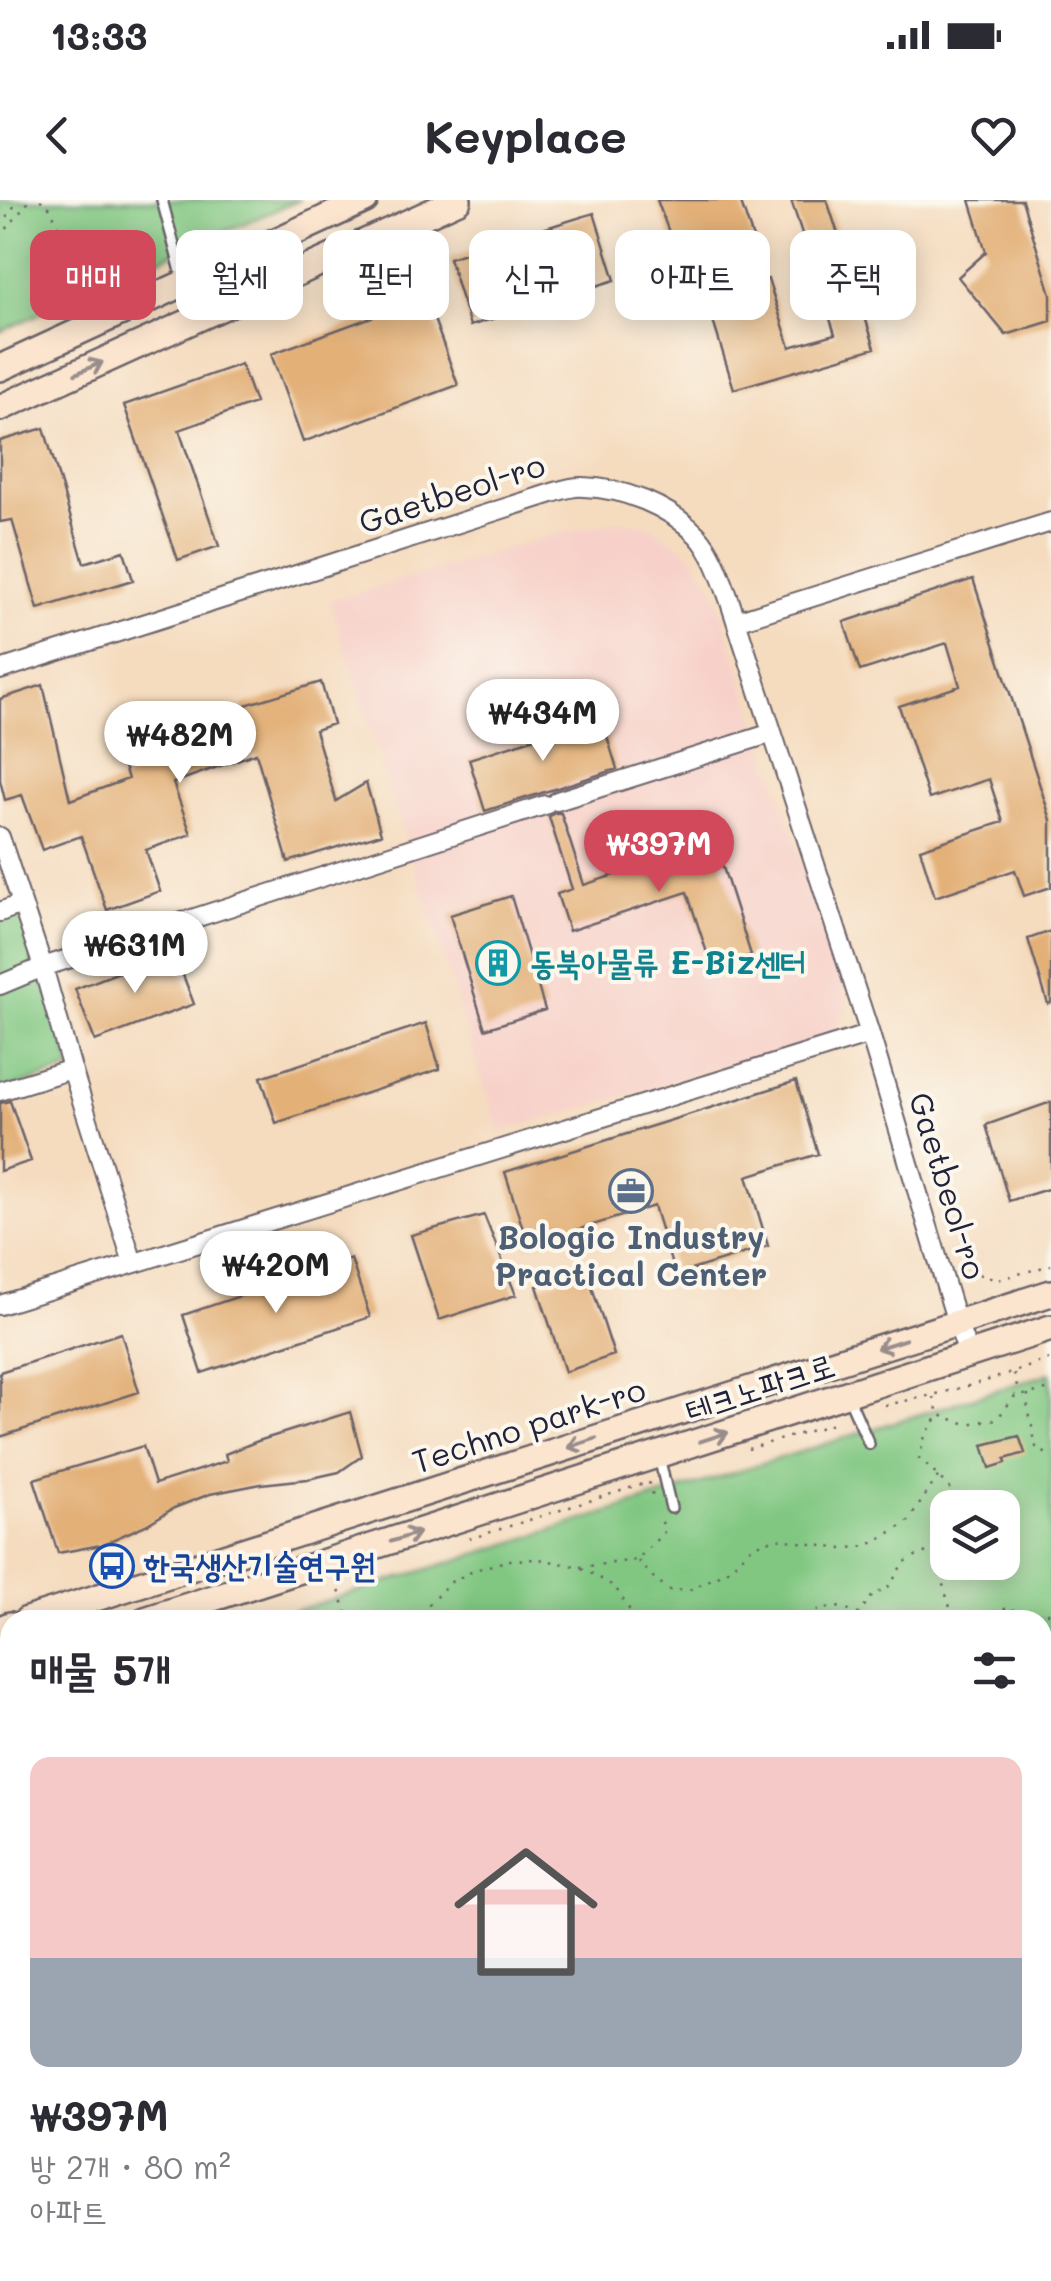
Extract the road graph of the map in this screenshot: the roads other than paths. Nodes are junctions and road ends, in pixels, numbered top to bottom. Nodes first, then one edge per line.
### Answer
1 (162, 200) edge
2 (364, 200) edge
3 (458, 200) edge
4 (298, 230) edge
5 (176, 252) edge
6 (176, 286) edge
7 (0, 368) edge
8 (0, 408) edge
9 (1051, 522) edge
10 (736, 621) junction
11 (0, 670) edge
12 (772, 733) junction
13 (0, 837) edge
14 (21, 904) junction
15 (0, 912) edge
16 (43, 967) junction
17 (0, 984) edge
18 (870, 1034) junction
19 (72, 1069) junction
20 (0, 1091) edge
21 (133, 1263) junction
22 (1051, 1293) edge
23 (0, 1305) edge
24 (957, 1324) junction
25 (1051, 1328) edge
26 (970, 1355) junction
27 (848, 1394) junction
28 (869, 1444) dead end
29 (658, 1455) junction
30 (671, 1508) dead end
31 (58, 1610) edge
32 (177, 1610) edge

1 - 5 lane
2 - 4 street
8 -> 3 street
6 - 7 street
9 - 10 street
10 - 11 street, Gaetbeol-ro
10 - 12 street, Gaetbeol-ro
12 - 16 street
12 - 18 street, Gaetbeol-ro
13 - 14 street
14 - 15 street
14 - 16 street
16 - 17 street
16 - 19 street
18 - 21 street
18 - 24 street, Gaetbeol-ro
19 - 20 street
19 - 21 street
21 - 23 street
22 - 24 street, Techno park-ro
24 - 26 street, Gaetbeol-ro
24 -> 31 street, Techno park-ro
25 - 26 street, 테크노파크로
26 - 27 street, 테크노파크로
27 - 28 lane
29 -> 27 street, 테크노파크로
29 - 30 lane
32 -> 29 street, 테크노파크로

